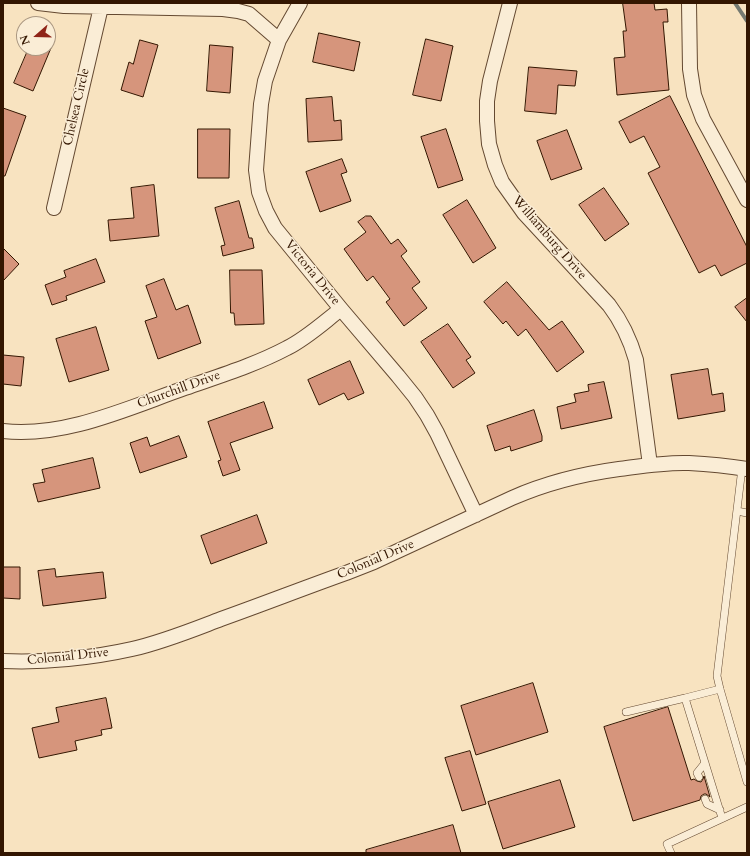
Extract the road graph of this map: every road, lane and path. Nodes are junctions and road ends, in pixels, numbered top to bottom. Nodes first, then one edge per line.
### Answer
1 (38, 3) edge
2 (300, 3) edge
3 (510, 3) edge
4 (689, 3) edge
5 (101, 7) junction
6 (279, 40) junction
7 (747, 200) edge
8 (54, 208) dead end
9 (341, 309) junction
10 (3, 431) edge
11 (650, 465) junction
12 (744, 469) edge
13 (737, 510) junction
14 (747, 512) edge
15 (476, 515) junction
16 (3, 661) edge
17 (720, 689) junction
18 (685, 698) junction
19 (626, 712) dead end
20 (705, 763) junction
21 (698, 777) dead end
22 (747, 782) edge
23 (705, 799) dead end
24 (747, 807) edge
25 (720, 810) junction
26 (722, 818) junction
27 (671, 853) edge

1 - 5 street
2 - 6 street, Victoria Drive
3 - 11 street, Williamburg Drive
4 - 7 street
5 - 6 street
5 - 8 street, Chelsea Circle
6 - 9 street, Victoria Drive
9 - 10 street, Churchill Drive
9 - 15 street, Victoria Drive
11 - 12 street, Colonial Drive
11 - 15 street, Colonial Drive
12 - 13 lane
13 - 14 lane
13 - 17 lane
15 - 16 street, Colonial Drive
17 - 18 lane
17 - 22 lane
18 - 19 lane
18 - 20 lane
20 - 21 lane
20 - 25 lane
23 - 25 lane
24 - 26 lane
25 - 26 lane
26 - 27 lane

